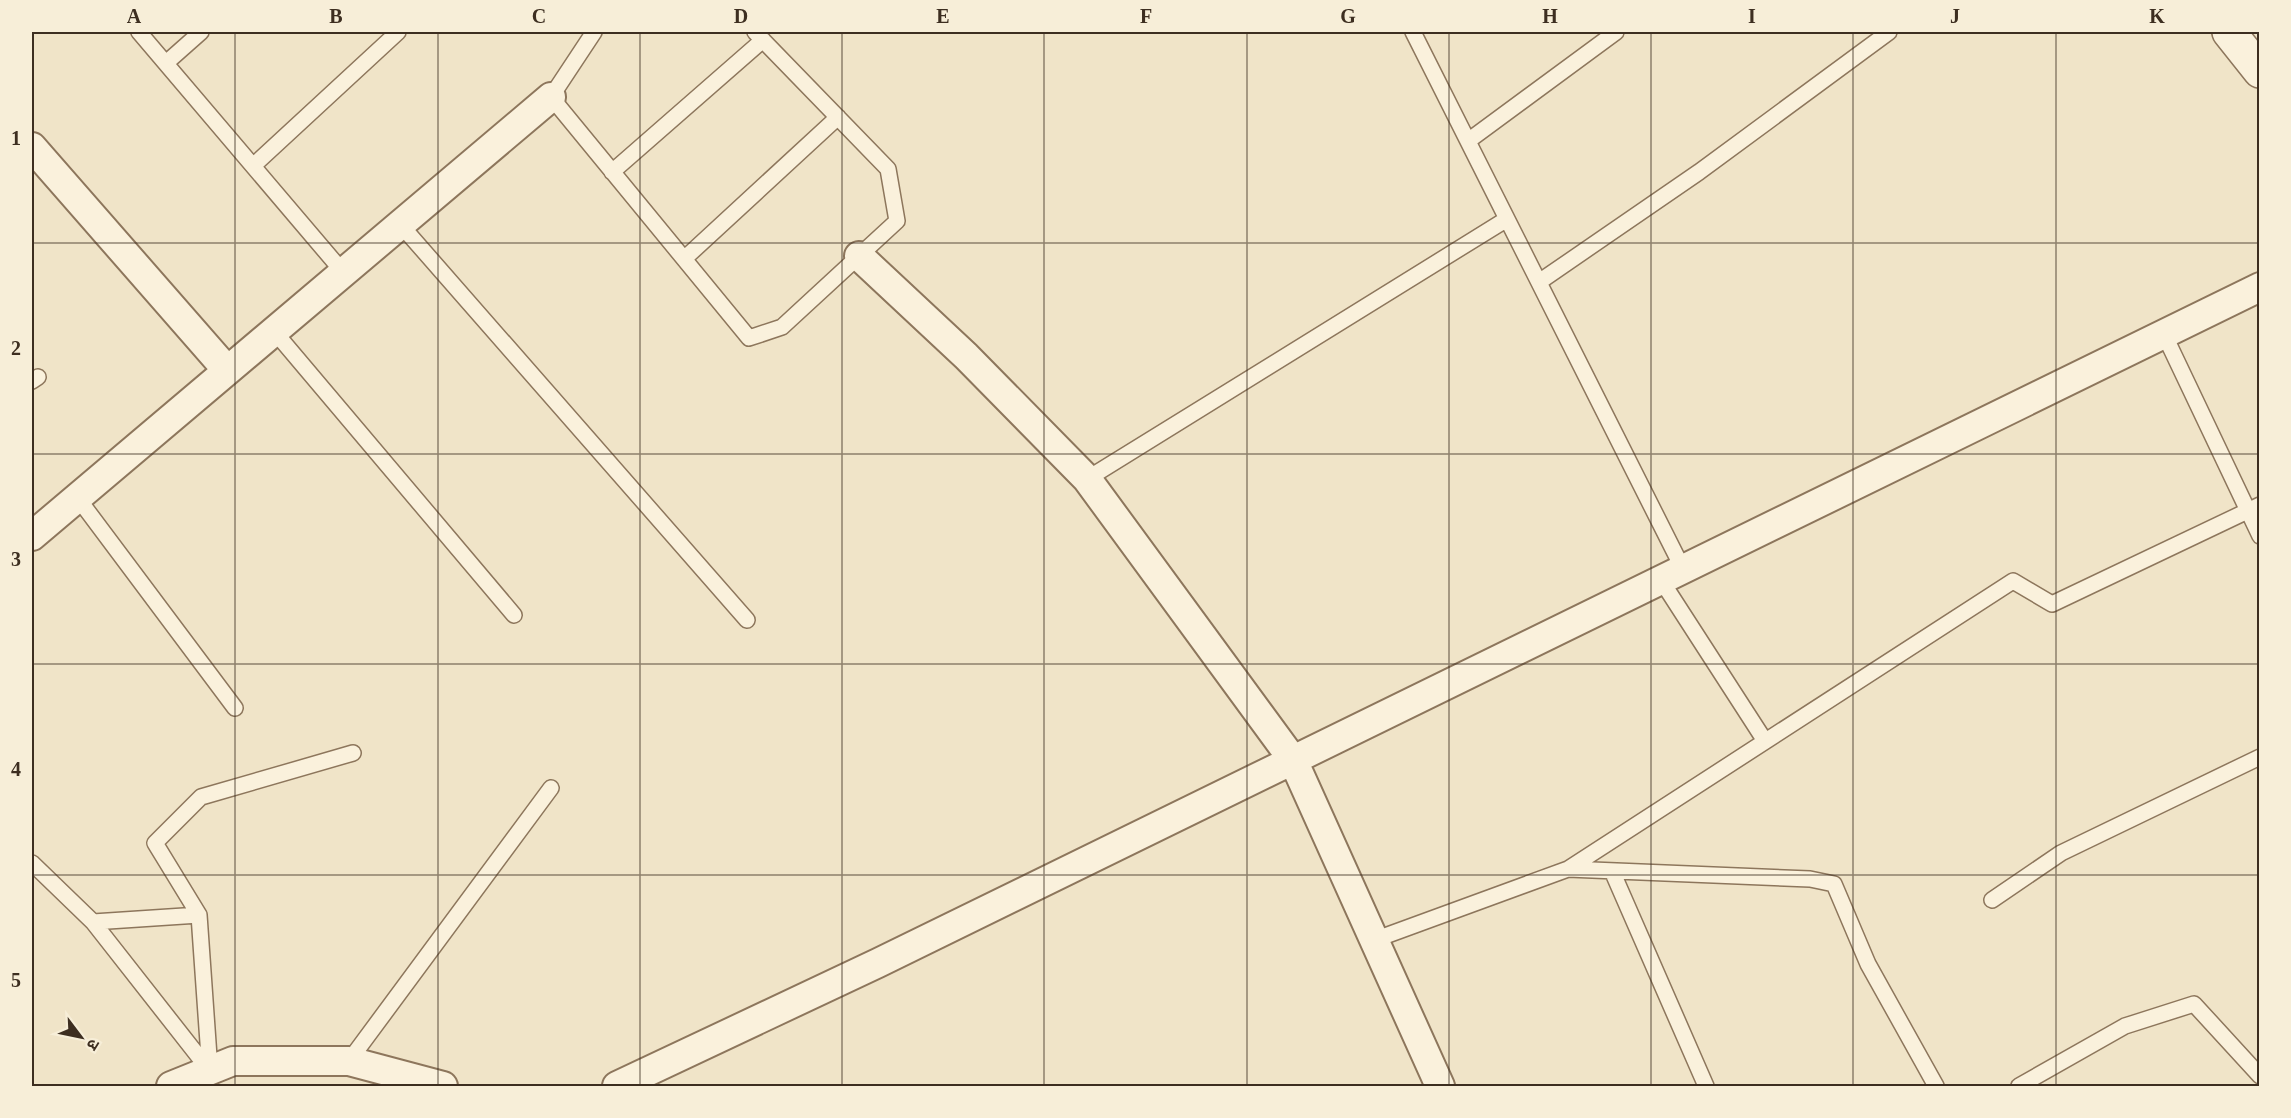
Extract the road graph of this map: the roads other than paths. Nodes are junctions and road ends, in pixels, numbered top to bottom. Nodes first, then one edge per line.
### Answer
1 (139, 32) edge
2 (201, 32) edge
3 (398, 32) edge
4 (594, 32) edge
5 (1413, 32) edge
6 (1616, 32) edge
7 (1889, 32) edge
8 (2229, 32) edge
9 (759, 36) edge
10 (166, 63) junction
11 (2259, 71) edge
12 (551, 97) junction
13 (838, 117) junction
14 (1468, 141) junction
15 (35, 158) edge
16 (253, 166) junction
17 (612, 172) junction
18 (1507, 219) junction
19 (400, 224) junction
20 (859, 256) junction
21 (684, 259) junction
22 (343, 272) junction
23 (1539, 282) junction
24 (2259, 287) edge
25 (274, 331) junction
26 (2164, 334) junction
27 (227, 370) junction
28 (1087, 479) junction
29 (78, 497) junction
30 (2253, 508) edge
31 (32, 536) edge
32 (2259, 537) edge
33 (1672, 574) junction
34 (514, 615) dead end
35 (747, 620) dead end
36 (235, 708) dead end
37 (1765, 741) junction
38 (353, 753) dead end
39 (2259, 757) edge
40 (1293, 760) junction
41 (551, 788) dead end
42 (32, 863) edge
43 (1568, 869) junction
44 (1612, 871) junction
45 (1992, 900) dead end
46 (199, 915) junction
47 (93, 922) junction
48 (1374, 940) junction
49 (348, 1061) junction
50 (210, 1071) junction
51 (2259, 1076) edge
52 (171, 1086) edge
53 (443, 1086) edge
54 (617, 1086) edge
55 (1440, 1086) edge
56 (1706, 1086) edge
57 (1936, 1086) edge
58 (2019, 1086) edge

1 - 10 lane
2 - 10 lane
3 - 16 lane
4 - 12 lane
5 - 14 lane
6 - 14 lane
7 - 23 lane
8 - 11 street
9 - 13 lane
9 - 17 lane
10 - 16 lane
12 - 17 lane
12 - 19 street
13 - 20 lane
13 - 21 lane
14 - 18 lane
15 - 27 street
16 - 22 lane
17 - 21 lane
18 - 23 lane
18 - 28 lane
19 - 22 street
19 - 35 lane
20 - 21 lane
20 - 28 street
22 - 25 street
23 - 33 lane
24 - 26 street
25 - 27 street
25 - 34 lane
26 - 30 lane
26 - 33 street
27 - 29 street
28 - 40 street
29 - 31 street
29 - 36 lane
30 - 32 lane
30 - 37 lane
33 - 37 lane
33 - 40 street
37 - 43 lane
38 - 46 lane
39 - 45 lane
40 - 48 street
40 - 54 street
41 - 49 lane
42 - 47 lane
43 - 44 lane
43 - 48 lane
44 - 56 lane
44 - 57 lane
46 - 47 lane
46 - 50 lane
47 - 50 lane
48 - 55 street
49 - 50 street
49 - 53 street
50 - 52 street
51 - 58 lane

